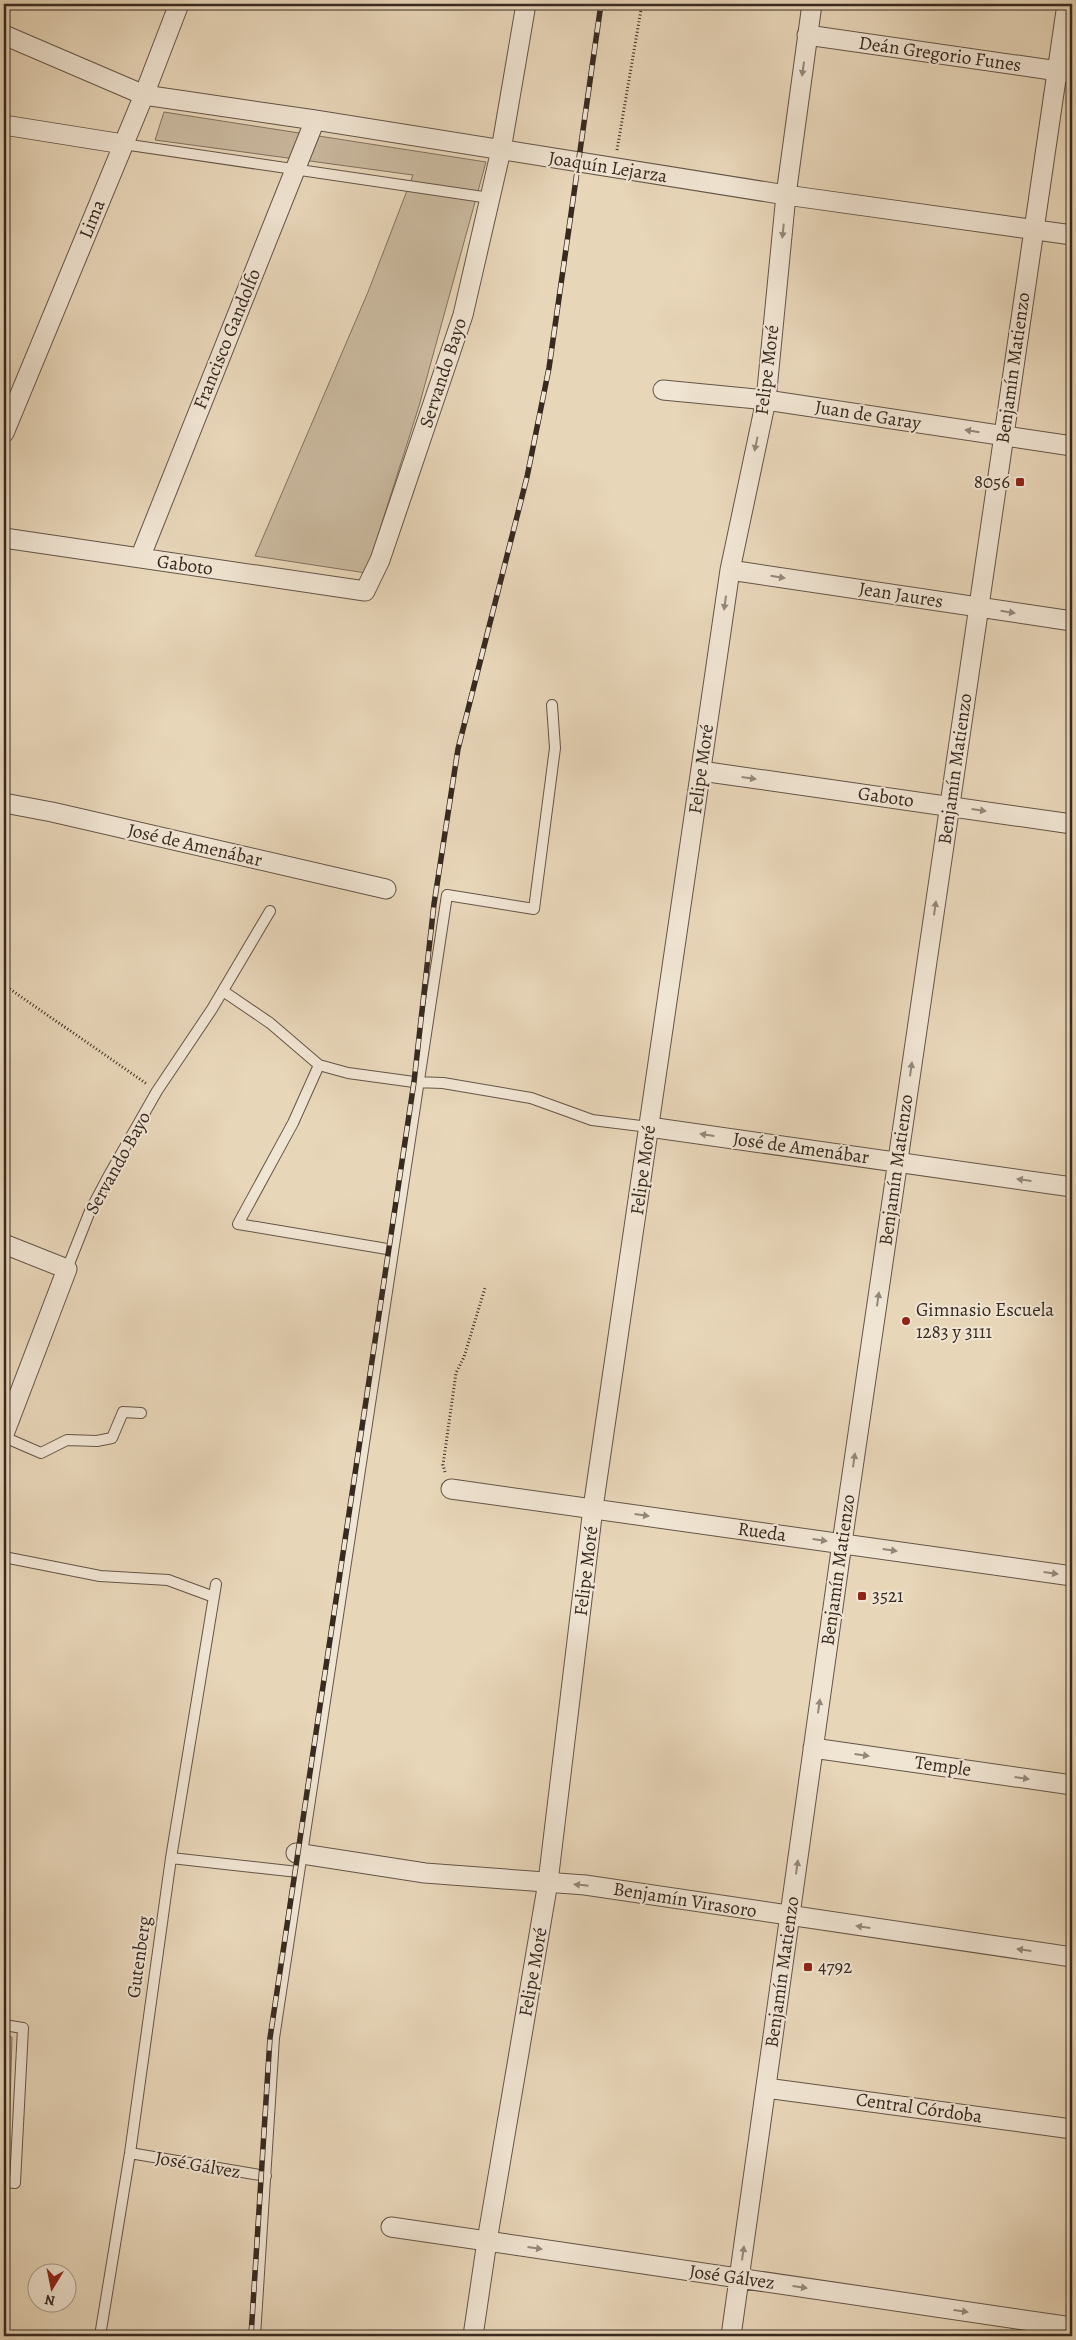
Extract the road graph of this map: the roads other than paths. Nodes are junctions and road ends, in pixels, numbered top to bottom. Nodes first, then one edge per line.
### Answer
1 (179, 4) edge
2 (526, 4) edge
3 (812, 4) edge
4 (1067, 4) edge
5 (4, 35) edge
6 (807, 35) junction
7 (1065, 72) edge
8 (144, 95) junction
9 (315, 120) junction
10 (4, 125) edge
11 (123, 144) junction
12 (501, 150) junction
13 (295, 169) junction
14 (786, 195) junction
15 (490, 198) junction
16 (1034, 230) junction
17 (1072, 235) edge
18 (663, 390) dead end
19 (766, 400) junction
20 (4, 433) edge
21 (1003, 436) junction
22 (1072, 446) edge
23 (4, 538) edge
24 (140, 558) junction
25 (730, 570) junction
26 (366, 591) joint
27 (978, 607) junction
28 (1072, 621) edge
29 (552, 705) dead end
30 (700, 771) junction
31 (4, 803) edge
32 (950, 806) junction
33 (1072, 824) edge
34 (386, 889) dead end
35 (270, 911) dead end
36 (223, 991) junction
37 (319, 1065) junction
38 (419, 1082) junction
39 (649, 1127) junction
40 (898, 1162) junction
41 (1072, 1187) edge
42 (4, 1244) edge
43 (393, 1250) junction
44 (67, 1269) junction
45 (141, 1413) dead end
46 (4, 1435) edge
47 (451, 1489) road end
48 (594, 1508) junction
49 (842, 1543) junction
50 (4, 1558) edge
51 (1072, 1576) edge
52 (216, 1584) dead end
53 (214, 1597) junction
54 (813, 1748) junction
55 (1072, 1785) edge
56 (171, 1858) junction
57 (298, 1860) junction
58 (548, 1882) junction
59 (790, 1917) junction
60 (1072, 1957) edge
61 (4, 2025) edge
62 (766, 2088) junction
63 (1072, 2129) edge
64 (130, 2153) junction
65 (266, 2176) junction
66 (4, 2182) edge
67 (391, 2227) dead end
68 (487, 2241) junction
69 (739, 2278) junction
70 (1072, 2327) edge
71 (100, 2336) edge
72 (255, 2336) edge
73 (473, 2336) edge
74 (731, 2336) edge

1 - 8 street, Lima
2 - 12 street, Servando Bayo
3 - 6 street, Felipe Moré
4 - 7 street, Benjamín Matienzo
5 - 8 street
6 - 7 street, Deán Gregorio Funes
6 -> 14 street, Felipe Moré
7 - 16 street, Benjamín Matienzo
8 - 9 street, Joaquín Lejarza
8 - 11 street, Lima
9 - 12 street, Joaquín Lejarza
9 - 13 street, Francisco Gandolfo
10 - 11 street
11 - 13 lane
11 - 20 street, Lima
12 - 14 street, Joaquín Lejarza
12 - 15 street, Servando Bayo
13 - 15 lane
13 - 24 street, Francisco Gandolfo
14 - 16 street, Joaquín Lejarza
14 -> 19 street, Felipe Moré
15 - 26 street, Servando Bayo
16 - 17 street, Joaquín Lejarza
16 - 21 street, Benjamín Matienzo
18 - 19 street, Juan de Garay
21 -> 19 street, Juan de Garay
19 -> 25 street, Felipe Moré
21 - 22 street, Juan de Garay
21 - 27 street, Benjamín Matienzo
23 - 24 street, Gaboto
24 - 26 street, Gaboto
25 -> 27 street, Jean Jaures
25 -> 30 street, Felipe Moré
27 -> 28 street, Jean Jaures
27 - 32 street, Benjamín Matienzo
29 - 38 lane
30 -> 32 street, Gaboto
30 - 39 street, Felipe Moré
31 - 34 street, José de Amenábar
32 -> 33 street, Gaboto
40 -> 32 street, Benjamín Matienzo
35 - 36 lane, Servando Bayo
36 - 37 lane
36 - 44 lane, Servando Bayo
37 - 38 lane
37 - 43 lane
38 - 39 lane
38 - 43 lane
40 -> 39 street, José de Amenábar
39 - 48 street, Felipe Moré
41 -> 40 street, José de Amenábar
49 -> 40 street, Benjamín Matienzo
42 - 44 street
43 - 57 lane
44 - 46 street, Servando Bayo
45 - 46 lane
47 - 48 street, Rueda
48 -> 49 street, Rueda
48 - 58 street, Felipe Moré
49 -> 51 street, Rueda
54 -> 49 street, Benjamín Matienzo
50 - 53 lane
52 - 53 lane, Gutenberg
53 - 56 lane, Gutenberg
54 -> 55 street, Temple
59 -> 54 street, Benjamín Matienzo
56 - 57 lane, Benjamín Virasoro
56 - 64 lane, Gutenberg
57 - 58 street, Benjamín Virasoro
57 - 65 lane
59 -> 58 street, Benjamín Virasoro
58 - 68 street, Felipe Moré
60 -> 59 street, Benjamín Virasoro
59 - 62 street, Benjamín Matienzo
61 - 66 lane
62 - 63 street, Central Córdoba
69 -> 62 street, Benjamín Matienzo
64 - 65 lane, José Gálvez
64 - 71 lane, Gutenberg
65 - 72 lane
67 - 68 street, José Gálvez
68 -> 69 street, José Gálvez
68 - 73 street, Felipe Moré
69 -> 70 street, José Gálvez
69 - 74 street, Benjamín Matienzo

